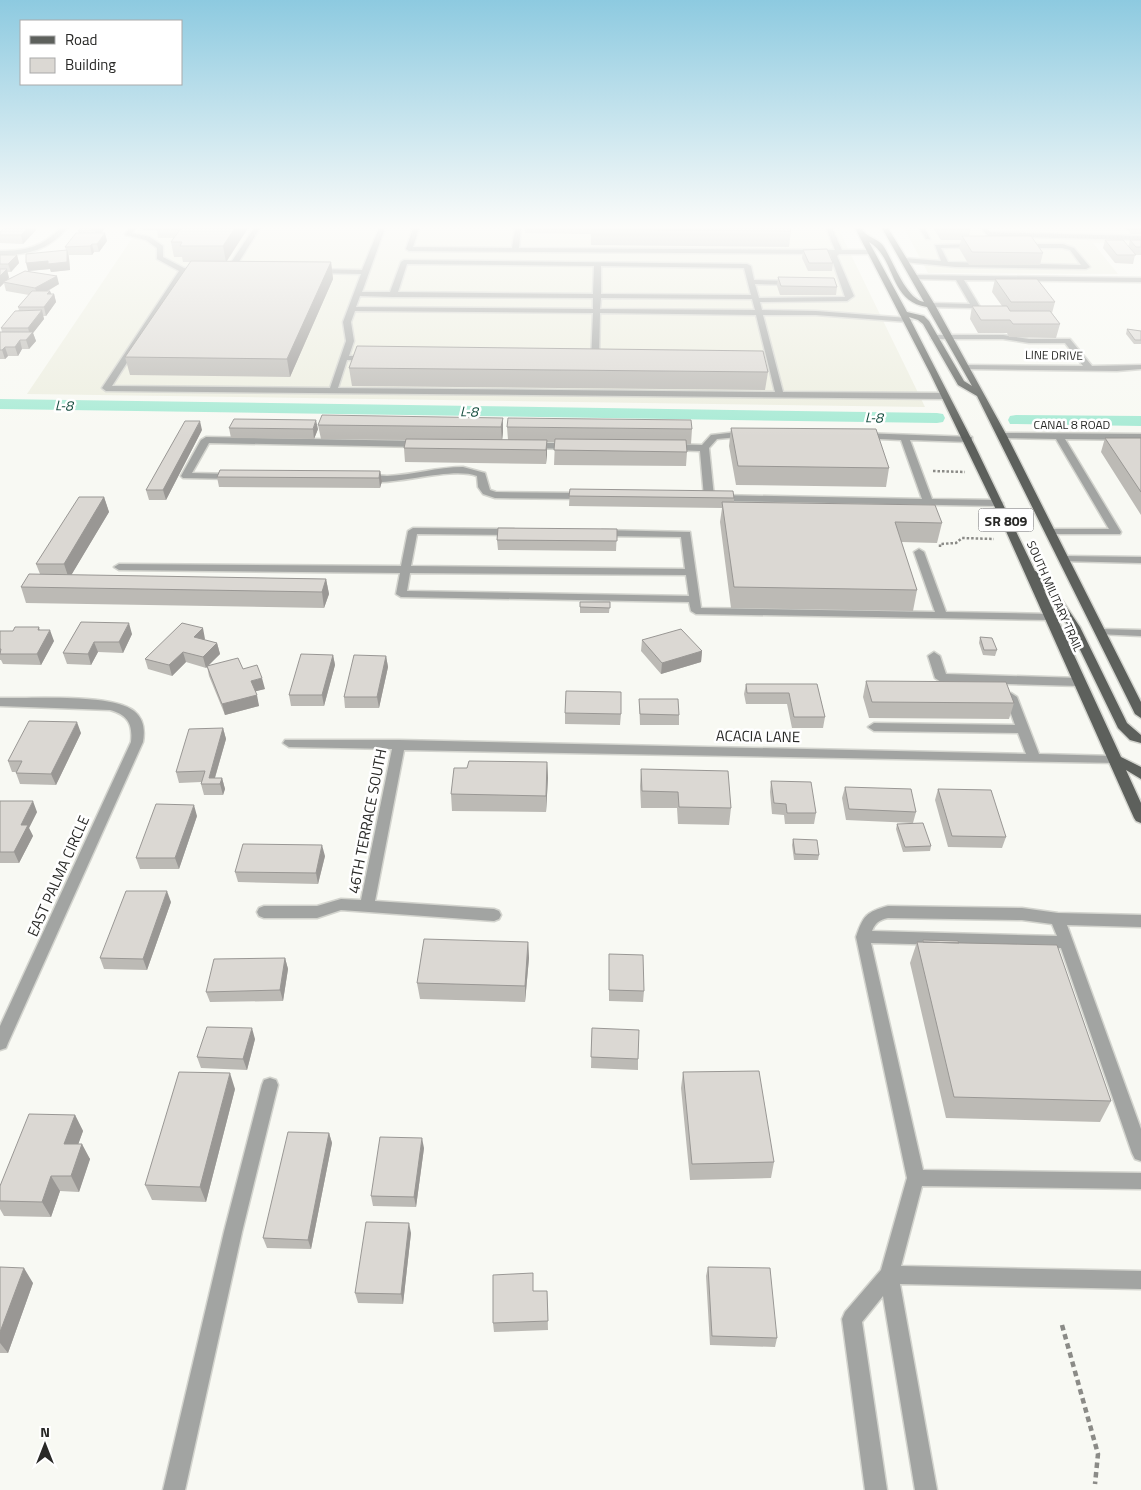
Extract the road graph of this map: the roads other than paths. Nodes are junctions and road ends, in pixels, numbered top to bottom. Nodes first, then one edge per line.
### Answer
1 (165, 298) edge
2 (356, 298) edge
3 (596, 298) edge
4 (678, 298) edge
5 (848, 298) edge
6 (896, 298) edge
7 (909, 298) edge
8 (926, 298) edge
9 (971, 298) edge
10 (756, 299) junction
11 (930, 305) junction
12 (976, 306) junction
13 (351, 310) junction
14 (597, 312) junction
15 (760, 313) junction
16 (982, 316) edge
17 (907, 317) junction
18 (934, 337) junction
19 (948, 337) junction
20 (344, 358) junction
21 (383, 358) edge
22 (585, 361) edge
23 (595, 361) junction
24 (604, 361) edge
25 (762, 363) edge
26 (772, 363) junction
27 (966, 367) junction
28 (1141, 367) edge
29 (1090, 368) junction
30 (333, 391) junction
31 (980, 394) junction
32 (780, 395) junction
33 (945, 396) junction
34 (756, 434) edge
35 (855, 436) edge
36 (1003, 436) junction
37 (1059, 436) junction
38 (904, 437) junction
39 (1141, 437) edge
40 (969, 439) junction
41 (433, 444) edge
42 (521, 446) edge
43 (579, 446) edge
44 (666, 447) edge
45 (704, 448) junction
46 (246, 477) edge
47 (356, 478) edge
48 (592, 496) edge
49 (928, 502) junction
50 (998, 503) junction
51 (521, 532) edge
52 (1050, 532) junction
53 (589, 533) edge
54 (919, 552) dead end
55 (1064, 559) junction
56 (1141, 560) edge
57 (118, 567) dead end
58 (1029, 567) junction
59 (406, 569) junction
60 (691, 572) junction
61 (695, 599) junction
62 (942, 615) junction
63 (1051, 617) junction
64 (1101, 632) junction
65 (1141, 633) edge
66 (934, 656) dead end
67 (1080, 682) junction
68 (1011, 697) edge
69 (0, 702) edge
70 (1141, 714) edge
71 (874, 727) dead end
72 (1023, 729) junction
73 (1141, 739) edge
74 (289, 742) dead end
75 (399, 744) junction
76 (1034, 758) junction
77 (1115, 760) junction
78 (1141, 775) edge
79 (1141, 818) edge
80 (367, 905) junction
81 (264, 912) dead end
82 (494, 915) dead end
83 (1058, 920) junction
84 (1141, 921) edge
85 (864, 937) junction
86 (1066, 942) junction
87 (0, 1043) edge
88 (270, 1085) dead end
89 (1141, 1153) edge
90 (916, 1178) junction
91 (1141, 1181) edge
92 (889, 1275) junction
93 (1141, 1280) edge
94 (174, 1490) edge
95 (876, 1490) edge
96 (926, 1490) edge

1 - 30 street
2 - 13 street
3 - 14 street
4 - 10 street
5 - 10 street
6 - 17 main road, SOUTH MILITARY TRAIL / SR 809
7 - 11 main road
8 - 11 main road, SOUTH MILITARY TRAIL / SR 809
9 - 12 street
10 - 15 street
11 - 12 street
11 - 19 main road, SOUTH MILITARY TRAIL / SR 809
12 - 16 street
13 - 14 street
13 - 20 street
14 - 15 street
14 - 23 street
15 - 17 street
15 - 26 street
17 - 18 main road
17 - 33 main road, SOUTH MILITARY TRAIL / SR 809
18 - 19 street
18 - 31 main road
19 - 27 main road, SOUTH MILITARY TRAIL / SR 809
19 - 29 street
20 - 21 street
20 - 30 street
22 - 23 street
23 - 24 street
25 - 26 street
26 - 32 street
27 - 29 street, LINE DRIVE
27 - 31 main road, SOUTH MILITARY TRAIL / SR 809
28 - 29 street, LINE DRIVE
30 - 32 street
31 - 36 main road, SOUTH MILITARY TRAIL / SR 809
32 - 33 street
33 - 40 main road, SOUTH MILITARY TRAIL / SR 809
34 - 45 street
35 - 38 street
36 - 37 street, CANAL 8 ROAD
36 - 52 main road, SOUTH MILITARY TRAIL / SR 809
37 - 39 street, CANAL 8 ROAD
37 - 52 street
38 - 40 street
38 - 49 street
40 - 50 main road, SOUTH MILITARY TRAIL / SR 809
41 - 46 street
42 - 43 street
44 - 45 street
45 - 49 street
47 - 48 street
49 - 50 street
50 - 58 main road, SOUTH MILITARY TRAIL / SR 809
51 - 59 street
52 - 55 main road, SOUTH MILITARY TRAIL / SR 809
53 - 60 street
54 - 62 street
55 - 56 street
55 - 64 main road, SOUTH MILITARY TRAIL / SR 809
57 - 59 street
58 - 63 main road, SOUTH MILITARY TRAIL / SR 809
58 - 73 main road
59 - 60 street
59 - 61 street
60 - 61 street
61 - 62 street
62 - 63 street
63 - 67 main road, SOUTH MILITARY TRAIL / SR 809
64 - 65 street
64 - 70 main road, SOUTH MILITARY TRAIL / SR 809
66 - 67 street
67 - 77 main road, SOUTH MILITARY TRAIL / SR 809
68 - 72 street
69 - 87 street, EAST PALMA CIRCLE
71 - 72 street
72 - 76 street
74 - 75 street, ACACIA LANE
75 - 76 street, ACACIA LANE
75 - 80 street, 46TH TERRACE SOUTH
76 - 77 street, ACACIA LANE
77 - 78 main road
77 - 79 main road, SOUTH MILITARY TRAIL / SR 809
80 - 81 street
80 - 82 street
83 - 84 street
83 - 85 street
83 - 86 street
85 - 86 street
85 - 90 street
86 - 89 street
88 - 94 street
90 - 91 street
90 - 92 street
92 - 93 street
92 - 95 street
92 - 96 street

